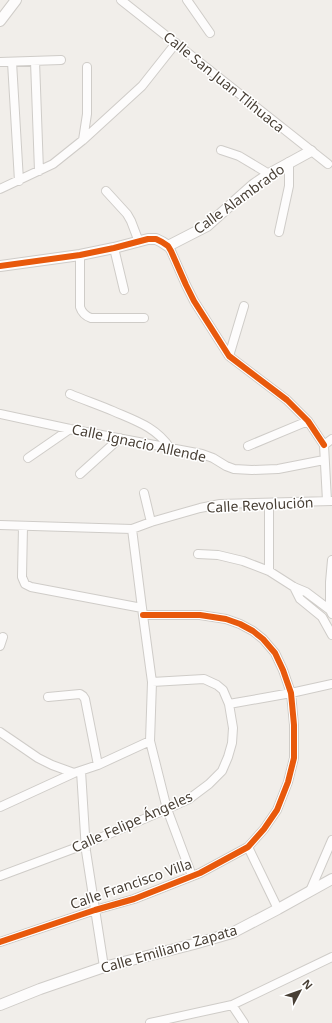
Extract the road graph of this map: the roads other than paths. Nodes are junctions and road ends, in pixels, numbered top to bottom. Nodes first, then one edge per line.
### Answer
1 (16, 0) edge
2 (121, 0) edge
3 (187, 0) edge
4 (0, 21) edge
5 (210, 33) dead end
6 (176, 43) junction
7 (61, 60) dead end
8 (35, 61) junction
9 (0, 62) edge
10 (12, 62) junction
11 (87, 67) dead end
12 (83, 140) junction
13 (222, 150) dead end
14 (311, 151) junction
15 (289, 162) junction
16 (328, 164) dead end
17 (39, 171) junction
18 (269, 174) junction
19 (19, 181) junction
20 (0, 189) edge
21 (106, 191) dead end
22 (279, 232) dead end
23 (139, 242) junction
24 (168, 246) junction
25 (114, 248) junction
26 (80, 255) junction
27 (0, 266) edge
28 (124, 290) dead end
29 (244, 306) dead end
30 (144, 318) dead end
31 (229, 356) junction
32 (70, 394) dead end
33 (0, 414) edge
34 (308, 421) junction
35 (70, 428) junction
36 (120, 438) junction
37 (332, 439) edge
38 (324, 445) junction
39 (248, 446) dead end
40 (170, 448) junction
41 (28, 458) dead end
42 (324, 460) junction
43 (80, 474) dead end
44 (144, 493) dead end
45 (330, 501) edge
46 (269, 502) junction
47 (151, 522) junction
48 (0, 525) edge
49 (23, 526) junction
50 (132, 528) junction
51 (198, 554) dead end
52 (332, 560) edge
53 (269, 571) junction
54 (294, 587) junction
55 (142, 611) junction
56 (331, 612) edge
57 (332, 634) edge
58 (3, 637) dead end
59 (0, 646) edge
60 (152, 682) junction
61 (332, 684) edge
62 (292, 693) junction
63 (48, 697) dead end
64 (229, 704) junction
65 (1, 736) edge
66 (150, 741) junction
67 (98, 765) junction
68 (78, 772) junction
69 (0, 806) edge
70 (168, 809) junction
71 (332, 840) edge
72 (86, 844) junction
73 (248, 847) junction
74 (0, 876) edge
75 (192, 876) junction
76 (332, 879) edge
77 (310, 891) junction
78 (278, 909) junction
79 (95, 910) junction
80 (0, 942) edge
81 (332, 957) edge
82 (104, 967) junction
83 (0, 1005) edge
84 (232, 1005) junction
85 (150, 1023) edge
86 (244, 1023) edge

1 - 4 street
2 - 6 street, Calle San Juan Tlihuaca
3 - 5 street
6 - 12 street
6 - 14 street, Calle San Juan Tlihuaca
7 - 8 street
8 - 10 street
8 - 17 street
9 - 10 street
10 - 19 street
11 - 12 street
12 - 17 street
13 - 18 street
14 - 15 street, Calle Alambrado
14 - 16 street, Calle San Juan Tlihuaca
15 - 18 street, Calle Alambrado
15 - 22 street
17 - 19 street
18 - 24 street, Calle Alambrado
19 - 20 street
21 - 23 street
23 - 24 street
23 - 25 street
24 - 31 street
25 - 26 street
25 - 28 street
26 - 27 street
26 - 30 street
29 - 31 street
31 - 34 street
32 - 40 street
33 - 35 street, Calle Ignacio Allende
34 - 38 street
34 - 39 street
35 - 36 street, Calle Ignacio Allende
35 - 41 street
36 - 40 street, Calle Ignacio Allende
36 - 43 street
37 - 38 street
38 - 42 street
40 - 42 street, Calle Ignacio Allende
42 - 45 street
44 - 47 street
45 - 46 street, Calle Revolución
46 - 47 street, Calle Revolución
46 - 53 street
47 - 50 street, Calle Revolución
48 - 49 street, Calle Revolución
49 - 50 street, Calle Revolución
49 - 55 street, Calle Francisco Villa
50 - 55 street
51 - 53 street
52 - 56 street
53 - 54 street
54 - 56 street
54 - 57 street
55 - 60 street
55 - 62 street, Calle Francisco Villa
58 - 59 street
60 - 64 street, Calle Felipe Ángeles
60 - 66 street
61 - 62 street
62 - 64 street
62 - 73 street, Calle Francisco Villa
63 - 67 street
64 - 70 street, Calle Felipe Ángeles
65 - 68 street
66 - 67 street
66 - 70 street
67 - 68 street
68 - 69 street
68 - 72 street
70 - 72 street, Calle Felipe Ángeles
70 - 75 street
71 - 77 street
72 - 74 street, Calle Felipe Ángeles
72 - 79 street
73 - 75 street, Calle Francisco Villa
73 - 78 street
75 - 79 street, Calle Francisco Villa
76 - 77 street, Calle Emiliano Zapata
77 - 78 street, Calle Emiliano Zapata
78 - 82 street, Calle Emiliano Zapata
79 - 80 street, Calle Francisco Villa
79 - 82 street
81 - 84 street
82 - 83 street, Calle Emiliano Zapata
84 - 85 street
84 - 86 street

